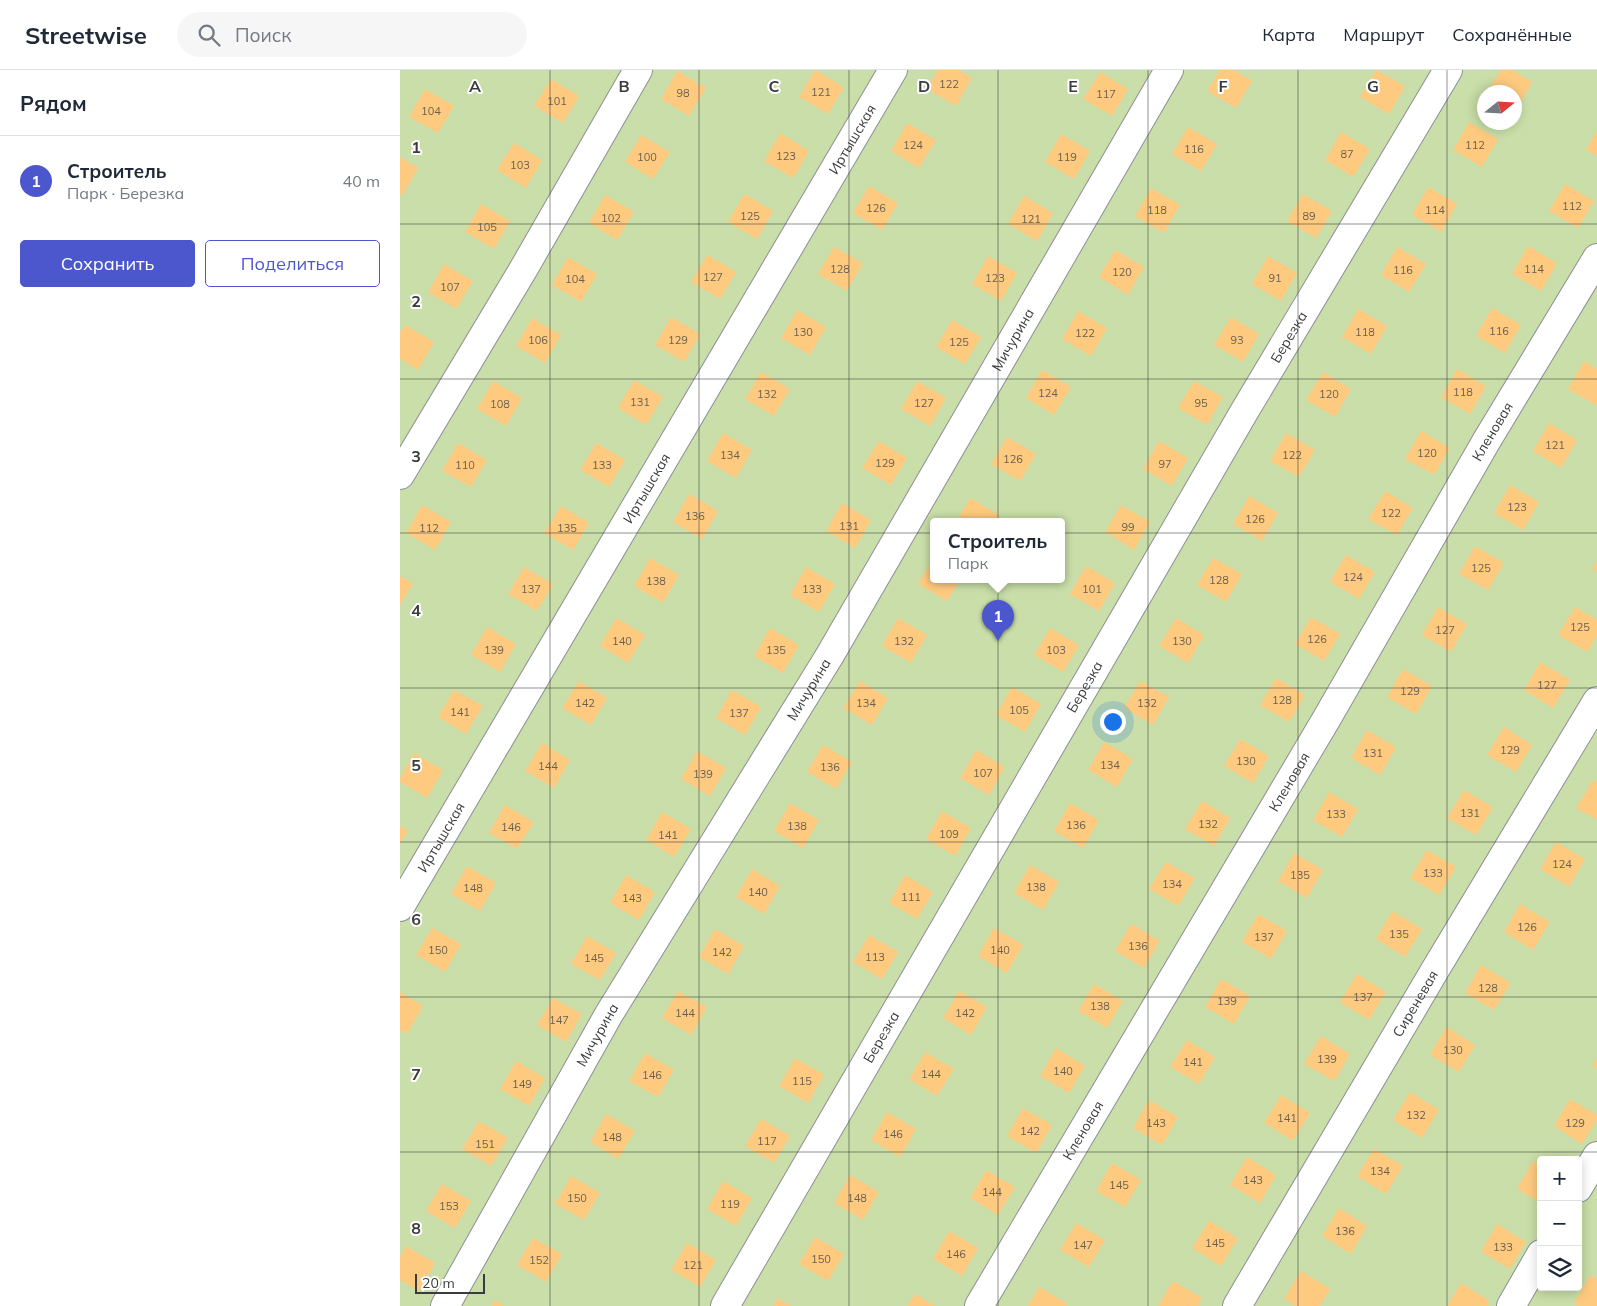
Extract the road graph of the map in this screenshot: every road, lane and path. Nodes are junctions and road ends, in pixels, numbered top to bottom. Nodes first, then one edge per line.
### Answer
1 (638, 70) edge
2 (893, 70) edge
3 (1169, 70) edge
4 (1448, 70) edge
5 (1597, 258) edge
6 (400, 475) edge
7 (1597, 701) edge
8 (400, 907) edge
9 (1597, 1156) edge
10 (1582, 1181) edge
11 (1537, 1261) edge
12 (445, 1306) edge
13 (725, 1306) edge
14 (979, 1306) edge
15 (1237, 1306) edge
16 (1511, 1306) edge

1 - 6 street
2 - 8 street, Иртышская
3 - 12 street, Мичурина
4 - 13 street, Березка
5 - 14 street, Кленовая
7 - 15 street, Сиреневая
9 - 10 street
11 - 16 street

